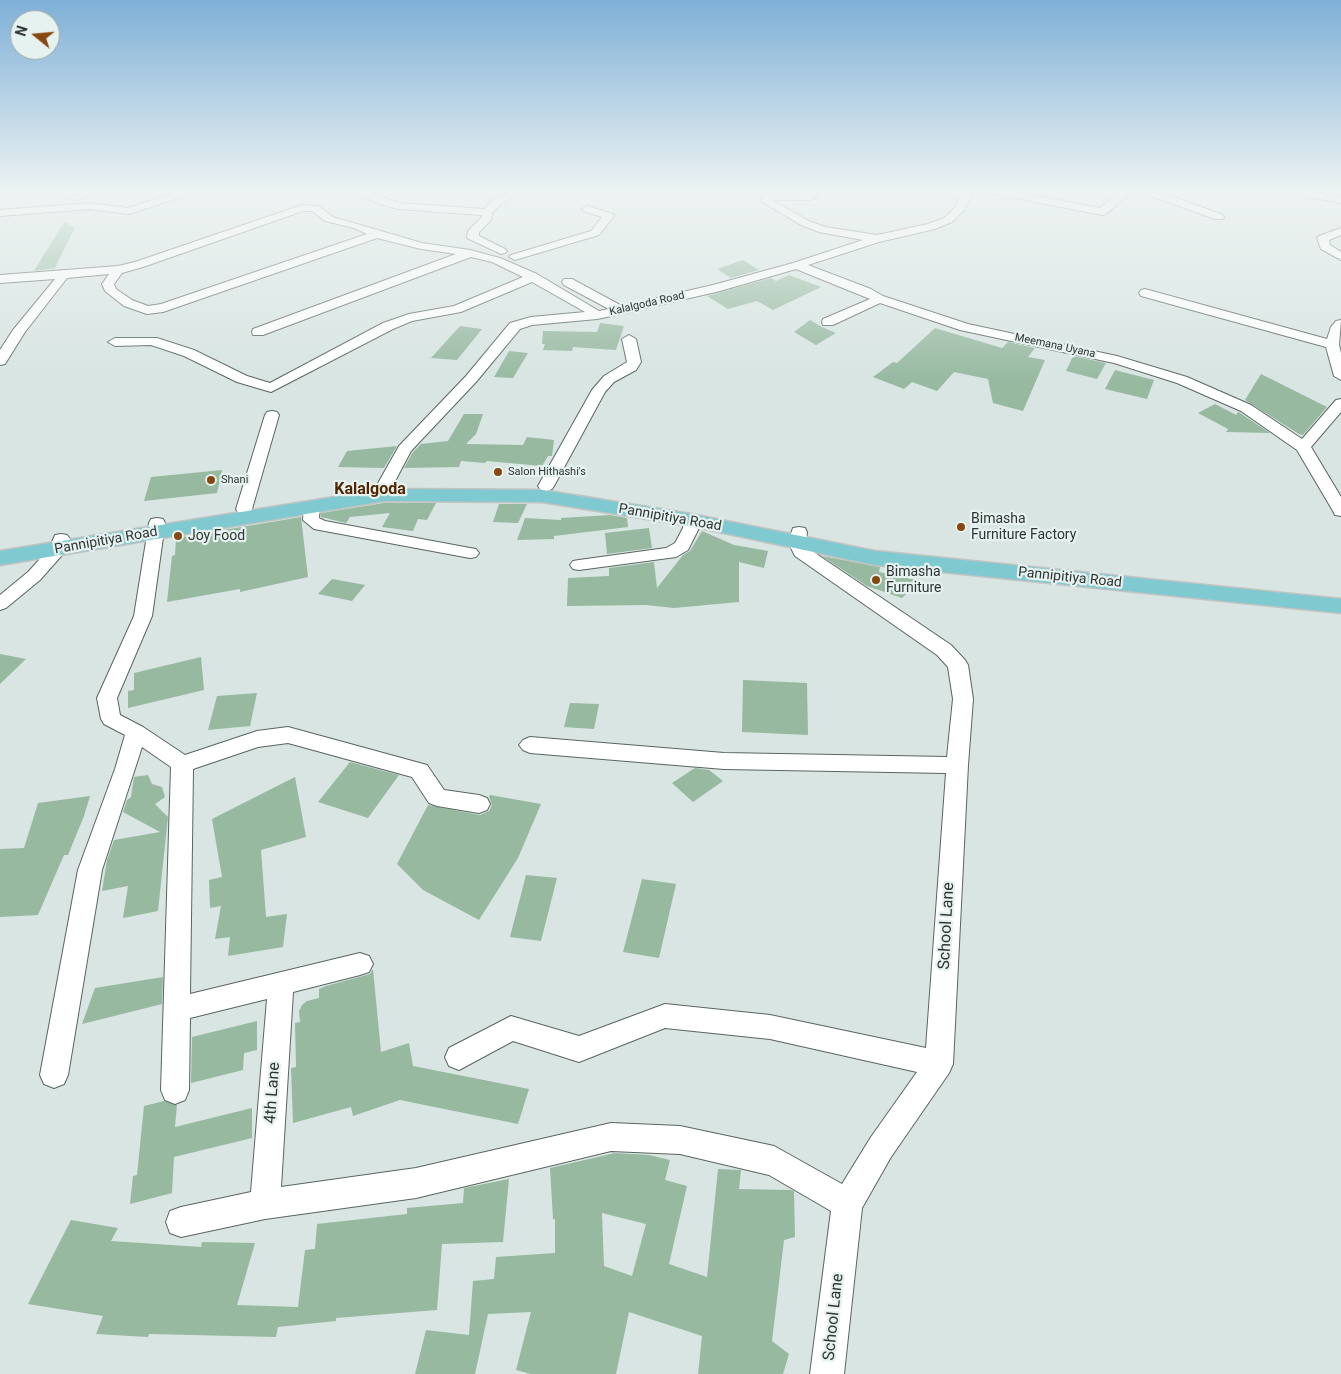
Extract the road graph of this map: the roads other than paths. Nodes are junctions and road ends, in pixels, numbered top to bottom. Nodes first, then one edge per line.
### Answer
1 (170, 254) edge
2 (320, 254) edge
3 (467, 254) edge
4 (474, 254) edge
5 (508, 254) edge
6 (525, 254) edge
7 (830, 254) edge
8 (515, 257) junction
9 (797, 265) junction
10 (118, 270) junction
11 (60, 275) junction
12 (533, 277) junction
13 (0, 279) edge
14 (1145, 293) dead end
15 (879, 299) junction
16 (621, 310) junction
17 (597, 316) junction
18 (828, 322) dead end
19 (1341, 324) edge
20 (19, 330) junction
21 (0, 332) edge
22 (258, 332) dead end
23 (629, 339) dead end
24 (115, 342) dead end
25 (1332, 345) junction
26 (0, 362) edge
27 (1341, 376) edge
28 (1341, 402) edge
29 (272, 415) dead end
30 (1303, 446) junction
31 (546, 486) junction
32 (384, 490) junction
33 (312, 506) junction
34 (244, 509) junction
35 (1341, 511) edge
36 (691, 520) junction
37 (157, 528) junction
38 (798, 537) junction
39 (59, 544) junction
40 (0, 546) edge
41 (470, 553) dead end
42 (0, 558) edge
43 (579, 565) dead end
44 (1341, 594) edge
45 (0, 604) edge
46 (1341, 606) edge
47 (136, 732) junction
48 (530, 745) dead end
49 (182, 764) junction
50 (957, 765) junction
51 (478, 804) dead end
52 (360, 964) dead end
53 (281, 983) junction
54 (178, 1009) junction
55 (459, 1058) dead end
56 (939, 1064) junction
57 (54, 1076) dead end
58 (175, 1090) dead end
59 (265, 1204) junction
60 (847, 1204) junction
61 (181, 1222) dead end
62 (828, 1374) edge

1 - 10 street
2 - 10 street
3 - 22 street
4 - 12 street
5 - 8 street
6 - 8 street
7 - 9 street, Kalalgoda Road
8 - 16 street
9 - 15 street, Meemana Uyana
9 - 16 street, Kalalgoda Road
10 - 11 street
11 - 13 street
11 - 20 street
12 - 17 street
12 - 24 street
14 - 25 street
15 - 18 street
15 - 30 street, Meemana Uyana
16 - 17 street, Kalalgoda Road
17 - 32 street, Kalalgoda Road
19 - 25 street
20 - 21 street
20 - 26 street
23 - 31 street
25 - 27 street
28 - 30 street
29 - 34 street
30 - 35 street
31 - 32 main road, Pannipitiya Road
31 - 38 main road, Pannipitiya Road
32 - 33 main road, Pannipitiya Road
32 - 34 main road, Pannipitiya Road
32 - 36 main road, Pannipitiya Road
33 - 37 main road, Pannipitiya Road
33 - 41 street
34 - 37 main road, Pannipitiya Road
36 - 38 main road, Pannipitiya Road
36 - 43 street
37 - 39 main road, Pannipitiya Road
37 - 47 street
38 - 44 main road, Pannipitiya Road
38 - 46 main road, Pannipitiya Road
38 - 50 street, School Lane
39 - 40 main road, Pannipitiya Road
39 - 42 main road, Pannipitiya Road
39 - 45 street
47 - 49 street
47 - 57 street
48 - 50 street
49 - 51 street
49 - 54 street
50 - 56 street, School Lane
52 - 53 street
53 - 54 street
53 - 59 street, 4th Lane
54 - 58 street
55 - 56 street
56 - 60 street, School Lane
59 - 60 street
59 - 61 street
60 - 62 street, School Lane

